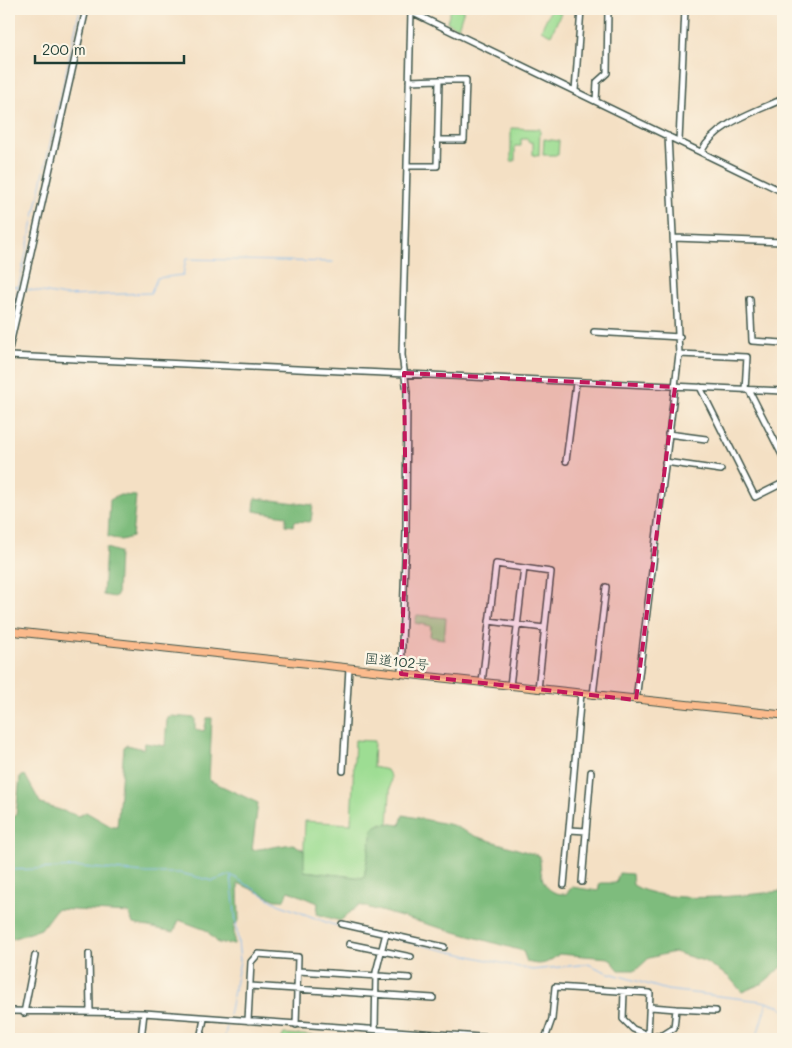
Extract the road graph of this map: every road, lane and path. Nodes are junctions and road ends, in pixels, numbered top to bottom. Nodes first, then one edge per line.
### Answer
1 (86, 9) edge
2 (421, 9) edge
3 (581, 9) edge
4 (608, 9) edge
5 (685, 9) edge
6 (408, 10) edge
7 (419, 15) junction
8 (439, 80) junction
9 (409, 81) junction
10 (575, 91) junction
11 (783, 99) edge
12 (596, 102) junction
13 (668, 136) junction
14 (437, 140) junction
15 (679, 141) junction
16 (701, 152) junction
17 (407, 166) junction
18 (783, 192) edge
19 (674, 238) junction
20 (783, 242) edge
21 (750, 299) dead end
22 (594, 332) dead end
23 (680, 337) junction
24 (783, 343) edge
25 (9, 349) edge
26 (679, 354) junction
27 (9, 356) edge
28 (404, 373) junction
29 (576, 382) junction
30 (675, 387) junction
31 (700, 387) junction
32 (747, 390) junction
33 (783, 391) edge
34 (668, 434) junction
35 (706, 438) dead end
36 (783, 457) edge
37 (566, 461) dead end
38 (665, 462) junction
39 (721, 470) dead end
40 (783, 483) edge
41 (524, 568) junction
42 (606, 587) dead end
43 (489, 622) junction
44 (517, 624) junction
45 (544, 628) junction
46 (9, 631) edge
47 (349, 668) junction
48 (401, 674) junction
49 (482, 683) junction
50 (510, 686) junction
51 (538, 689) junction
52 (581, 694) junction
53 (593, 695) junction
54 (636, 700) junction
55 (783, 715) edge
56 (343, 771) dead end
57 (591, 772) dead end
58 (570, 830) junction
59 (586, 831) junction
60 (582, 882) dead end
61 (564, 884) dead end
62 (342, 924) dead end
63 (385, 936) junction
64 (349, 944) dead end
65 (444, 947) dead end
66 (381, 951) junction
67 (90, 954) dead end
68 (35, 956) dead end
69 (411, 958) dead end
70 (298, 971) junction
71 (376, 976) junction
72 (410, 978) dead end
73 (250, 986) junction
74 (298, 990) junction
75 (624, 992) junction
76 (375, 995) junction
77 (433, 998) dead end
78 (651, 1007) junction
79 (676, 1009) junction
80 (9, 1011) edge
81 (716, 1011) dead end
82 (90, 1012) junction
83 (24, 1013) junction
84 (144, 1013) junction
85 (204, 1019) junction
86 (248, 1021) junction
87 (296, 1024) junction
88 (375, 1029) junction
89 (462, 1037) edge
90 (652, 1037) edge
91 (141, 1039) edge
92 (200, 1039) edge
93 (495, 1039) edge
94 (508, 1039) edge
95 (545, 1039) edge

1 - 25 street
2 - 7 street
3 - 10 street
4 - 12 street
5 - 15 street
6 - 7 street
6 - 9 street
7 - 10 street
8 - 9 street
8 - 14 street
8 - 14 street
9 - 17 street
10 - 12 street
11 - 16 street
12 - 13 street
13 - 15 street
13 - 19 street
14 - 17 street
15 - 16 street
16 - 18 street
17 - 28 street
19 - 20 street
19 - 23 street
21 - 24 street
22 - 23 street
23 - 26 street
26 - 30 street
26 - 32 street
27 - 28 street
28 - 29 street
28 - 48 street
29 - 30 street
29 - 37 street
30 - 31 street
30 - 34 street
31 - 32 street
31 - 40 street
32 - 33 street
32 - 36 street
34 - 35 street
34 - 38 street
38 - 39 street
38 - 54 street
41 - 43 street
41 - 44 street
41 - 45 street
42 - 53 street
43 - 44 street
43 - 49 street
44 - 45 street
44 - 50 street
45 - 51 street
46 - 47 highway, 国道102号
47 - 48 highway, 国道102号
47 - 56 street
48 - 49 highway, 国道102号
49 - 50 highway, 国道102号
50 - 51 highway, 国道102号
51 - 52 highway, 国道102号
52 - 53 highway, 国道102号
52 - 58 street
53 - 54 highway, 国道102号
54 - 55 highway, 国道102号
57 - 59 street
58 - 59 street
58 - 61 street
59 - 60 street
62 - 63 street
63 - 65 street
63 - 66 street
64 - 66 street
66 - 69 street
66 - 71 street
67 - 82 street
68 - 83 street
70 - 71 street
70 - 73 street
70 - 74 street
71 - 72 street
71 - 76 street
73 - 74 street
73 - 86 street
74 - 76 street
74 - 87 street
75 - 78 street
75 - 90 street
75 - 95 street
76 - 77 street
76 - 88 street
78 - 79 street
78 - 90 street
79 - 81 street
79 - 90 street
80 - 83 street
82 - 83 street
82 - 84 street
84 - 85 street
84 - 91 street
85 - 86 street
85 - 92 street
86 - 87 street
87 - 88 street
88 - 89 street
89 - 93 street
93 - 94 street

